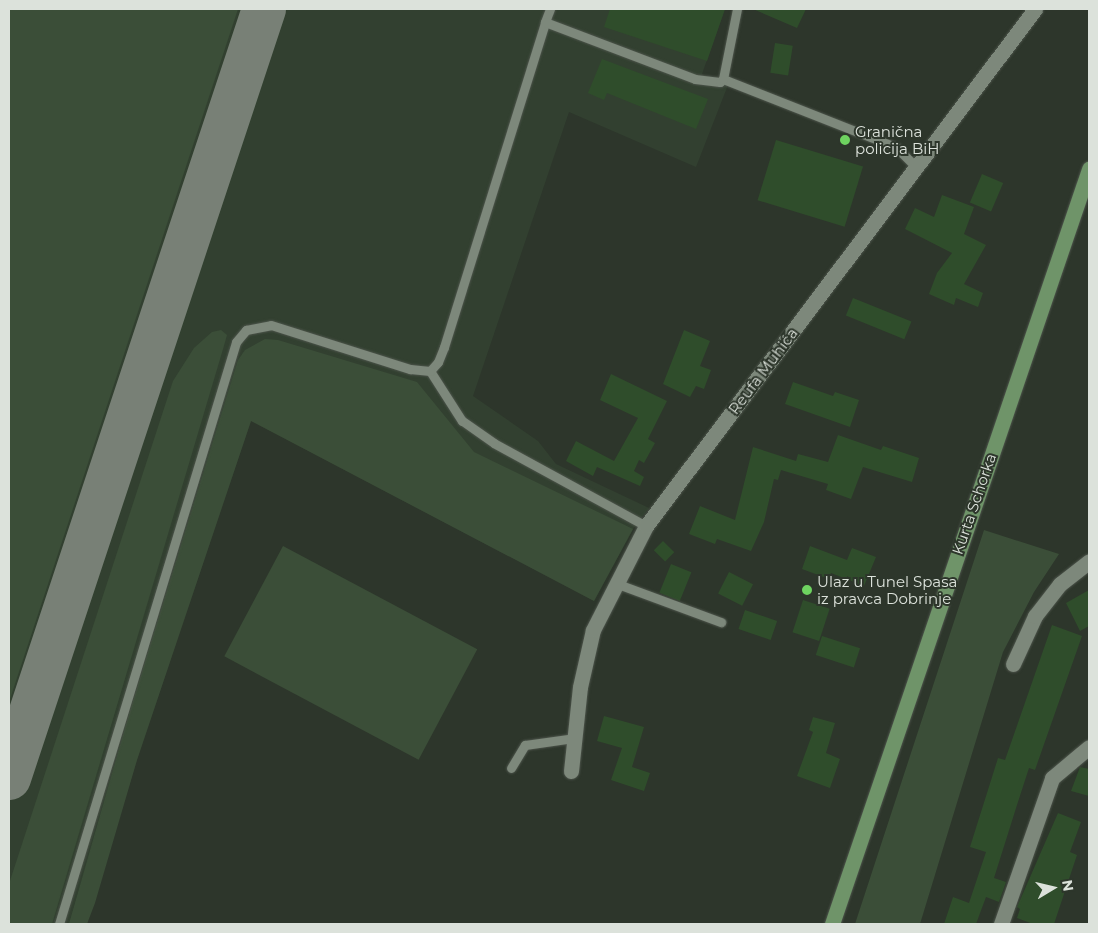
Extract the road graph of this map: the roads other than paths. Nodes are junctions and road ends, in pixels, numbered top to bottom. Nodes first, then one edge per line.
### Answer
1 (550, 9) edge
2 (737, 9) edge
3 (1035, 9) edge
4 (545, 22) junction
5 (723, 79) junction
6 (916, 167) junction
7 (1089, 169) edge
8 (430, 370) junction
9 (646, 526) junction
10 (1089, 560) edge
11 (618, 584) junction
12 (721, 622) dead end
13 (1013, 664) dead end
14 (574, 738) junction
15 (1089, 747) edge
16 (511, 768) dead end
17 (571, 771) dead end
18 (59, 924) edge
19 (832, 924) edge
20 (1001, 924) edge

1 - 4 lane
2 - 5 lane
3 - 6 street, Reufa Muhića
4 - 5 lane
4 - 8 lane
5 - 6 lane
6 - 9 street, Reufa Muhića
7 - 19 main road, Kurta Schorka
8 - 9 lane
8 - 18 lane
9 - 11 street, Reufa Muhića
10 - 13 street
11 - 12 lane
11 - 14 street, Reufa Muhića
14 - 16 lane
14 - 17 street, Reufa Muhića
15 - 20 street

